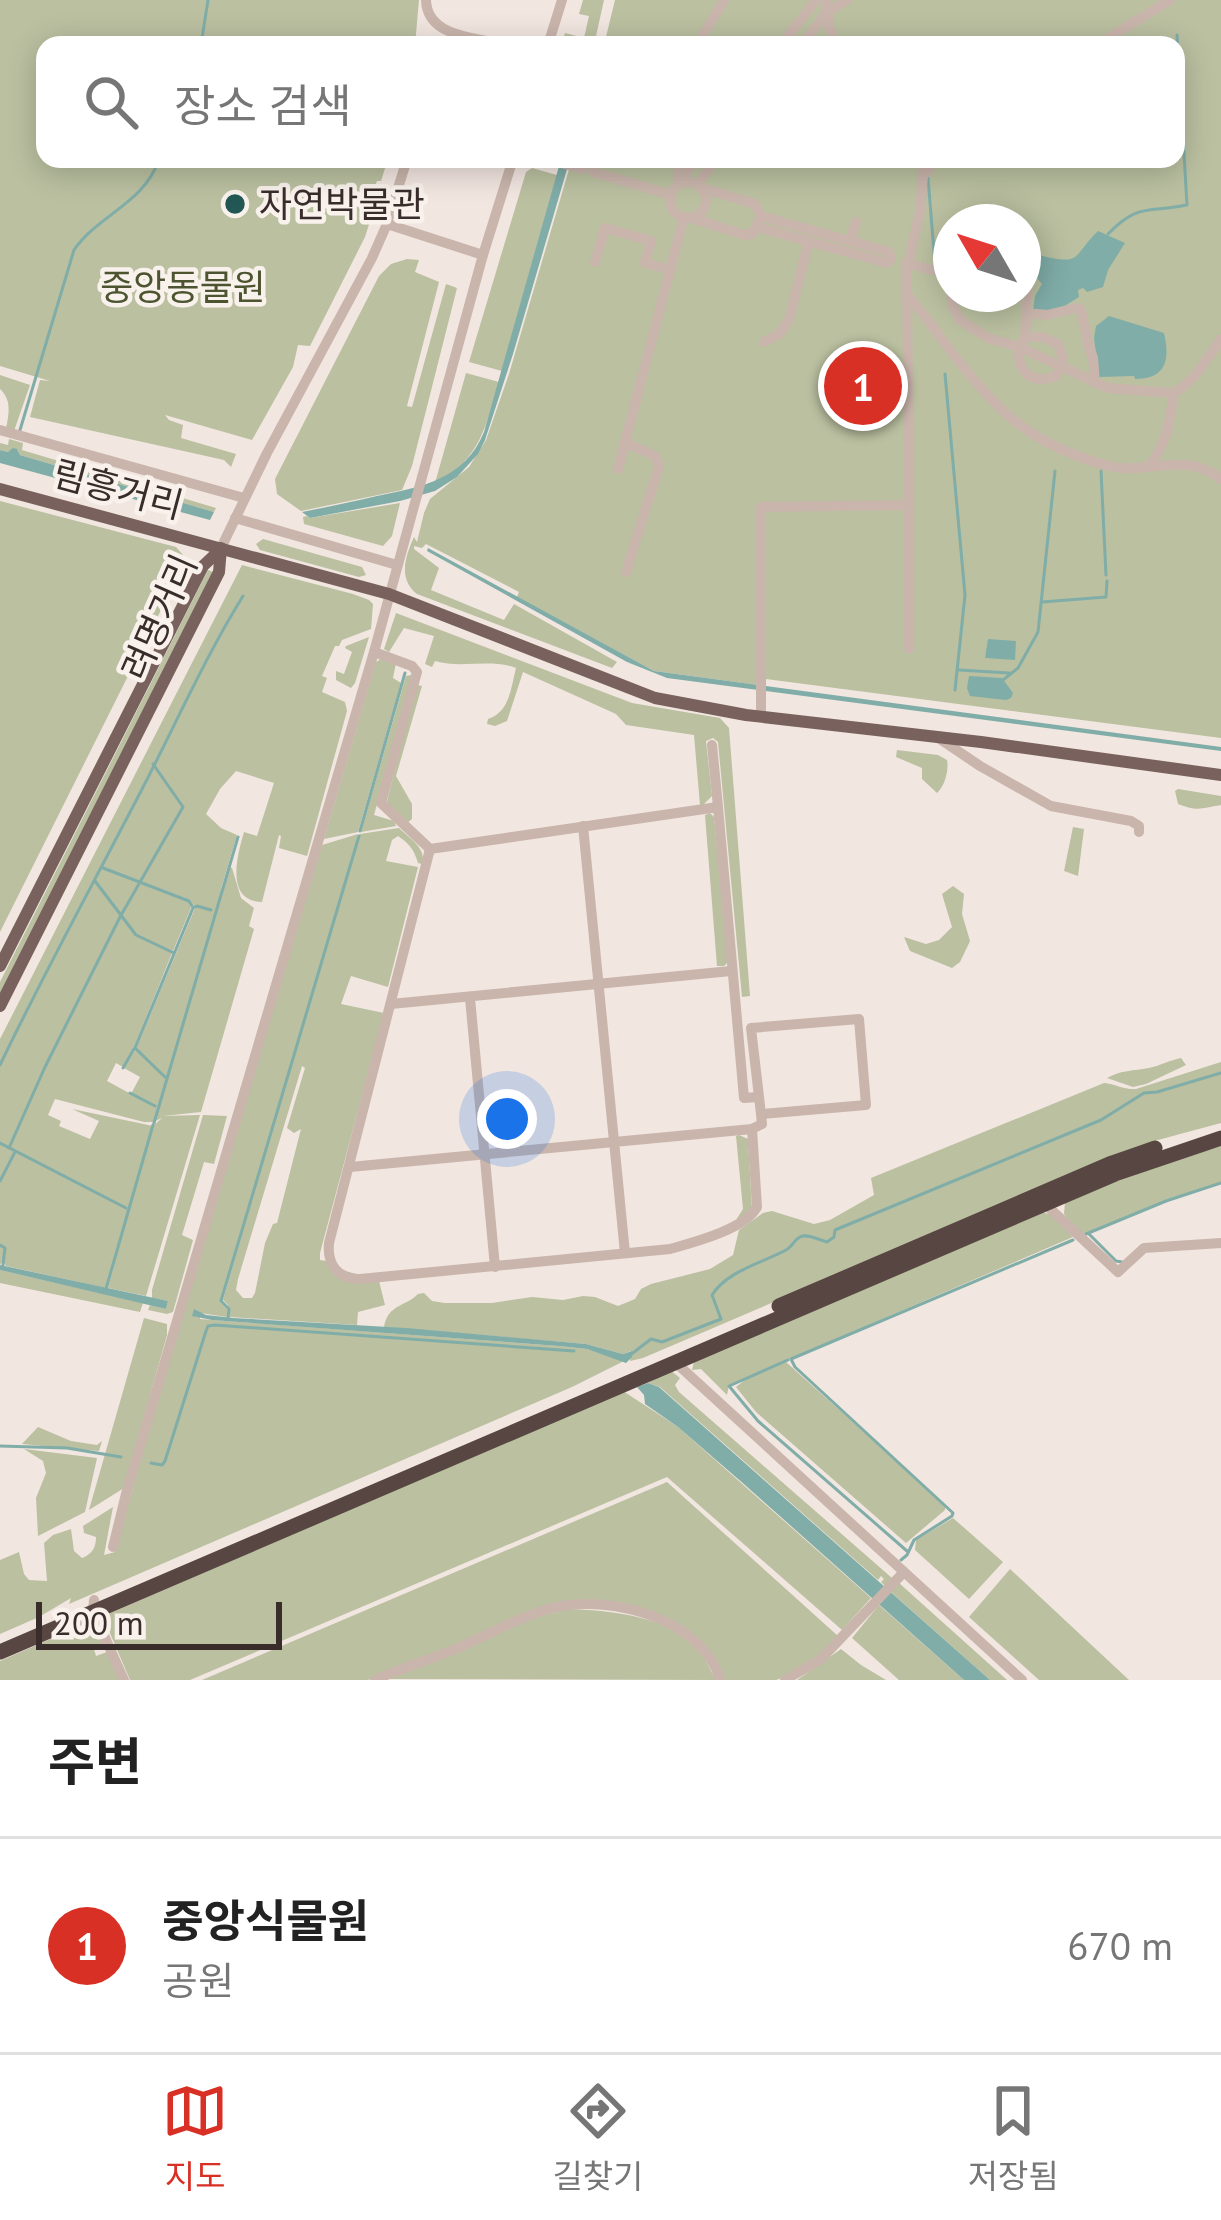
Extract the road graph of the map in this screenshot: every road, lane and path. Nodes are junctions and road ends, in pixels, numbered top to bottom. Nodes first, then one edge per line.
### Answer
1 (426, 0) edge
2 (562, 0) edge
3 (724, 0) edge
4 (815, 0) edge
5 (847, 0) edge
6 (1170, 0) edge
7 (826, 6) edge
8 (441, 29) junction
9 (439, 36) edge
10 (470, 36) edge
11 (551, 36) edge
12 (702, 36) edge
13 (789, 36) edge
14 (808, 36) edge
15 (834, 36) edge
16 (1111, 36) edge
17 (404, 168) edge
18 (510, 168) edge
19 (579, 168) edge
20 (678, 168) edge
21 (690, 168) edge
22 (710, 168) edge
23 (922, 168) edge
24 (929, 168) edge
25 (923, 176) junction
26 (698, 186) junction
27 (674, 189) junction
28 (686, 217) junction
29 (759, 221) junction
30 (856, 222) dead end
31 (387, 224) junction
32 (810, 236) junction
33 (850, 241) junction
34 (483, 255) junction
35 (891, 259) junction
36 (595, 262) dead end
37 (908, 264) junction
38 (669, 269) junction
39 (933, 270) edge
40 (907, 295) junction
41 (957, 312) edge
42 (1026, 313) joint
43 (1221, 339) edge
44 (764, 342) dead end
45 (1022, 342) junction
46 (1062, 368) junction
47 (1095, 383) junction
48 (1173, 393) junction
49 (0, 430) edge
50 (626, 443) junction
51 (1149, 466) junction
52 (617, 470) dead end
53 (1221, 479) edge
54 (0, 489) edge
55 (244, 498) junction
56 (909, 505) junction
57 (235, 518) junction
58 (221, 548) junction
59 (397, 565) junction
60 (626, 572) dead end
61 (389, 594) junction
62 (909, 649) dead end
63 (374, 652) junction
64 (761, 717) junction
65 (938, 737) junction
66 (712, 745) dead end
67 (1221, 775) edge
68 (718, 807) junction
69 (583, 826) junction
70 (1139, 832) dead end
71 (430, 849) junction
72 (0, 966) edge
73 (731, 971) junction
74 (600, 984) junction
75 (470, 998) junction
76 (391, 1004) junction
77 (0, 1006) edge
78 (758, 1096) junction
79 (761, 1114) junction
80 (752, 1129) junction
81 (1221, 1133) edge
82 (616, 1142) junction
83 (486, 1155) junction
84 (350, 1167) junction
85 (1045, 1204) junction
86 (1221, 1243) edge
87 (626, 1253) junction
88 (495, 1267) junction
89 (675, 1362) junction
90 (644, 1370) junction
91 (113, 1547) dead end
92 (899, 1576) junction
93 (94, 1606) junction
94 (0, 1641) edge
95 (0, 1652) edge
96 (124, 1680) edge
97 (375, 1680) edge
98 (720, 1680) edge
99 (784, 1680) edge
100 (1022, 1680) edge

1 - 8 street
2 - 11 street
3 - 12 street
4 - 13 street
5 - 7 street
6 - 16 street
7 - 14 street
7 - 15 street
8 - 9 street
8 - 10 street
17 - 31 street
18 - 34 street
19 - 27 street
20 - 27 street
21 - 27 street
22 - 26 street
23 - 25 street
24 - 25 street
25 - 37 street
26 - 27 street
26 - 28 street
26 - 29 street
27 - 28 street
28 - 29 street
28 - 38 street
29 - 32 street
30 - 33 street
31 - 34 street
31 - 55 street
32 - 33 street
32 - 35 street
32 - 44 street
33 - 35 street
34 - 59 street
35 - 37 street
36 - 38 street
37 - 39 street
37 - 40 street
38 - 50 street
40 - 51 street
40 - 56 street
41 - 45 street
42 - 45 street
42 - 47 street
43 - 48 street
45 - 46 street
45 - 46 street
45 - 46 street
46 - 47 street
47 - 48 street
48 - 51 street
49 - 55 street
50 - 52 street
50 - 60 street
51 - 53 street
54 - 58 main road, 림흥거리
55 - 57 street
56 - 62 street
56 - 64 street
57 - 58 street
57 - 59 street
58 - 61 main road, 림흥거리
58 - 72 main road, 려명거리
58 - 77 main road, 려명거리
59 - 61 street
61 - 63 street
61 - 64 main road, 림흥거리
63 - 71 street
63 - 91 street
64 - 65 main road, 림흥거리
65 - 67 main road, 림흥거리
65 - 70 street
66 - 68 street
68 - 69 street
68 - 73 street
69 - 71 street
69 - 74 street
71 - 76 street
73 - 74 street
73 - 78 street
74 - 75 street
74 - 82 street
75 - 76 street
75 - 83 street
76 - 84 street
78 - 79 street
78 - 79 street
79 - 80 street
80 - 82 street
80 - 87 street
81 - 85 highway
81 - 90 highway
82 - 83 street
82 - 87 street
83 - 84 street
83 - 88 street
84 - 88 street
85 - 86 street
85 - 89 highway
87 - 88 street
89 - 90 highway
89 - 92 street
90 - 93 highway
92 - 99 street
92 - 100 street
93 - 94 highway
93 - 95 highway
93 - 96 street
97 - 98 street

